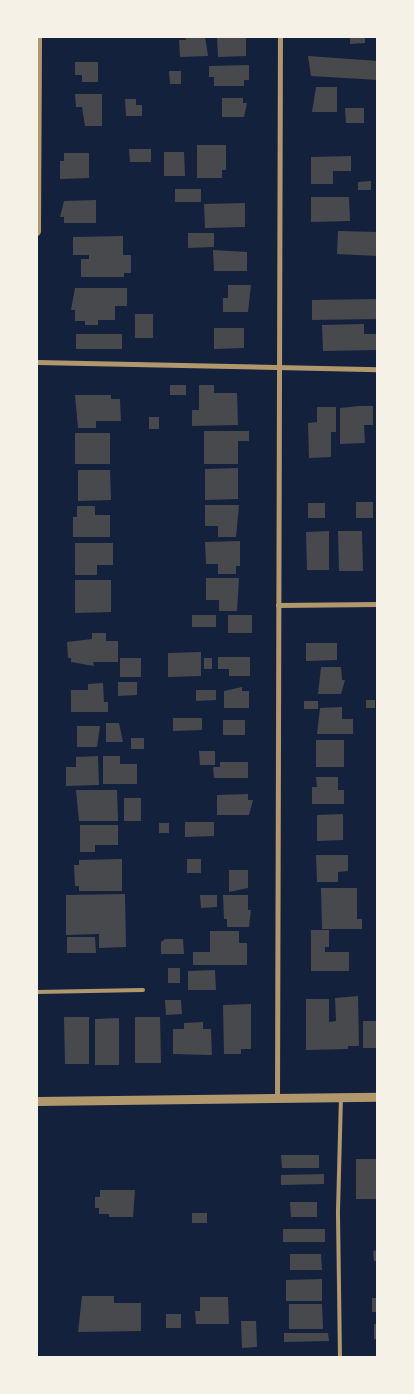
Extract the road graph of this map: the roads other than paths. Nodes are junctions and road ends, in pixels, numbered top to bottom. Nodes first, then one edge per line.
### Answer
1 (37, 36) edge
2 (280, 36) edge
3 (36, 232) edge
4 (36, 362) edge
5 (280, 368) junction
6 (378, 369) edge
7 (378, 604) edge
8 (278, 605) junction
9 (143, 990) dead end
10 (36, 992) edge
11 (378, 1097) edge
12 (277, 1098) junction
13 (341, 1098) junction
14 (36, 1101) edge
15 (340, 1358) edge

1 - 3 street
2 - 5 street
4 - 5 street
5 - 6 street
5 - 8 street
7 - 8 street
8 - 12 street
9 - 10 lane
11 - 13 street
12 - 13 street
12 - 14 street
13 - 15 lane

